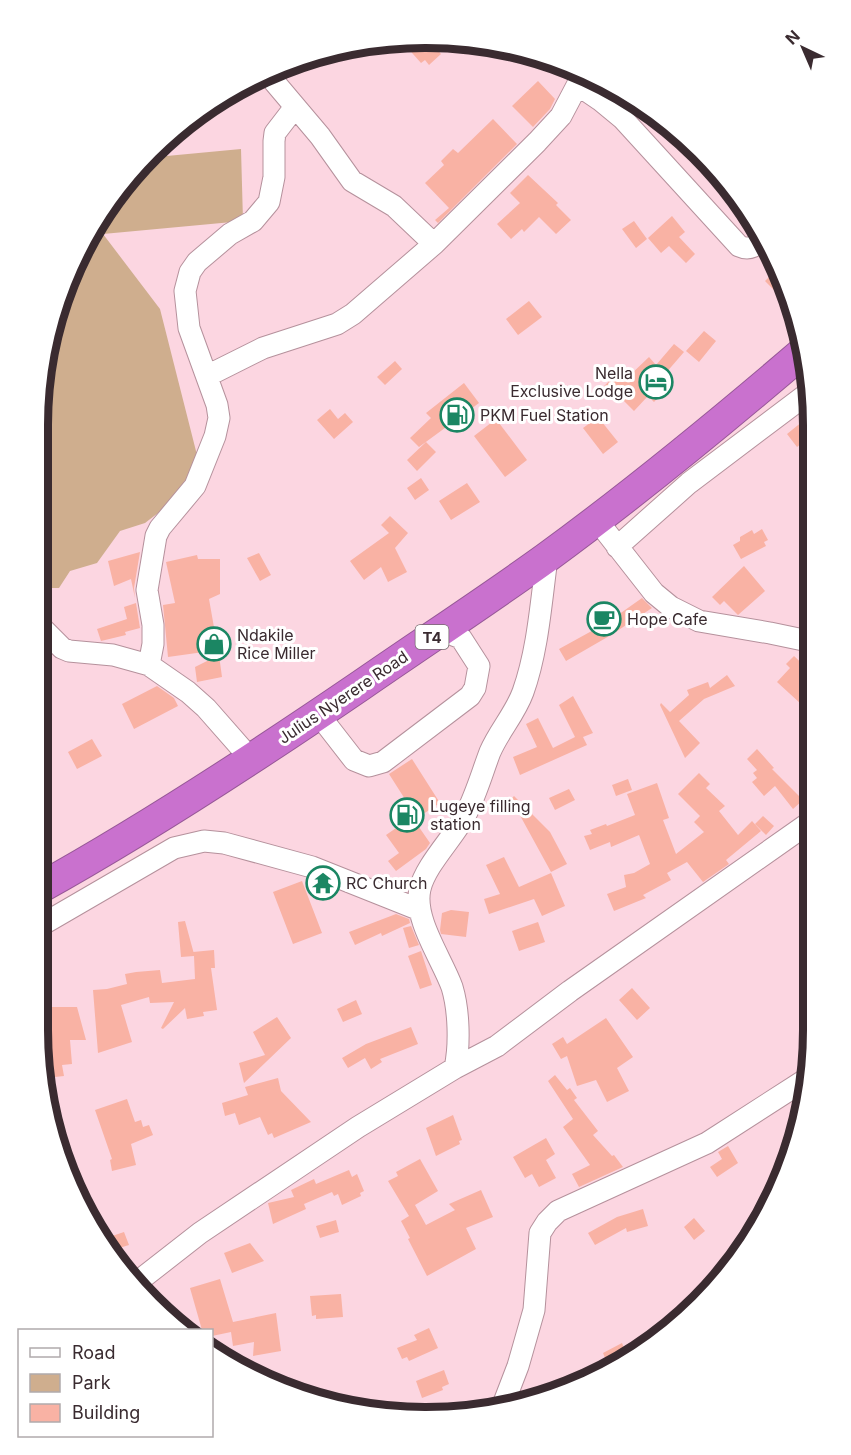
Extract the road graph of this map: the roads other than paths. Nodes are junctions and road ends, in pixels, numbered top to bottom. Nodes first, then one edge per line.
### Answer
1 (273, 81) edge
2 (579, 81) edge
3 (295, 107) junction
4 (434, 244) junction
5 (756, 245) edge
6 (797, 357) edge
7 (207, 376) junction
8 (802, 398) edge
9 (596, 519) junction
10 (617, 547) junction
11 (547, 558) junction
12 (443, 631) junction
13 (48, 634) edge
14 (803, 640) edge
15 (149, 665) junction
16 (319, 715) junction
17 (250, 758) junction
18 (803, 827) edge
19 (48, 883) edge
20 (420, 910) junction
21 (48, 921) edge
22 (455, 1068) junction
23 (799, 1084) edge
24 (142, 1278) edge
25 (506, 1398) edge

1 - 3 street
2 - 4 street
2 - 5 street
3 - 4 street
3 - 7 street
4 - 7 street
6 - 9 highway, Julius Nyerere Road / T4
7 - 15 street
8 - 10 street
9 - 10 street
9 - 11 highway, Julius Nyerere Road / T4
10 - 14 street
11 - 12 highway, Julius Nyerere Road / T4
11 - 20 street
12 - 16 highway, Julius Nyerere Road / T4
12 - 16 street
13 - 15 street
15 - 17 street
16 - 17 highway, Julius Nyerere Road / T4
17 - 19 highway, Julius Nyerere Road / T4
18 - 22 street
20 - 21 street
20 - 22 street
22 - 24 street
23 - 25 street

